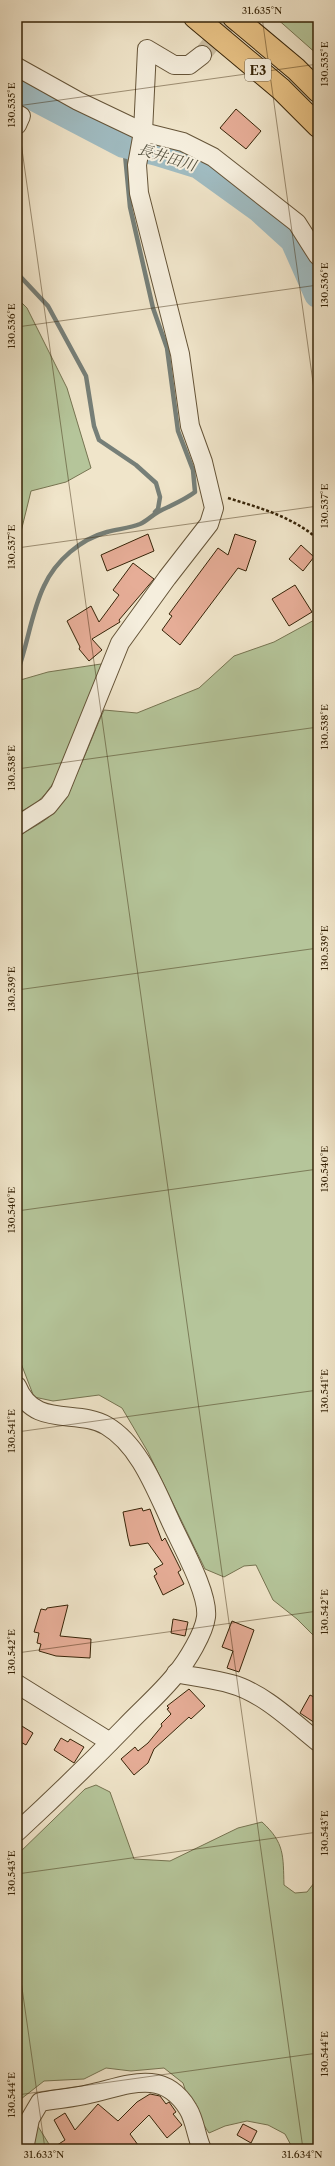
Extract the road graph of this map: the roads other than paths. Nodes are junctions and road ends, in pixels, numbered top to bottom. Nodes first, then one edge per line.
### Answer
1 (195, 17) edge
2 (234, 17) edge
3 (202, 55) tunnel mouth
4 (17, 67) edge
5 (318, 91) edge
6 (17, 114) edge
7 (17, 126) edge
8 (318, 126) edge
9 (143, 132) junction
10 (318, 256) edge
11 (17, 826) edge
12 (17, 1386) edge
13 (176, 1673) junction
14 (17, 1684) edge
15 (110, 1742) junction
16 (318, 1742) edge
17 (17, 1832) edge
18 (24, 2149) edge
19 (202, 2149) edge

1 - 8 highway, E3
2 - 5 highway, E3
3 - 9 street
4 - 9 street
6 - 7 street
9 - 10 street
9 - 11 street
12 - 13 street
13 - 15 street
13 - 16 street
14 - 15 street
15 - 17 street
18 - 19 street

